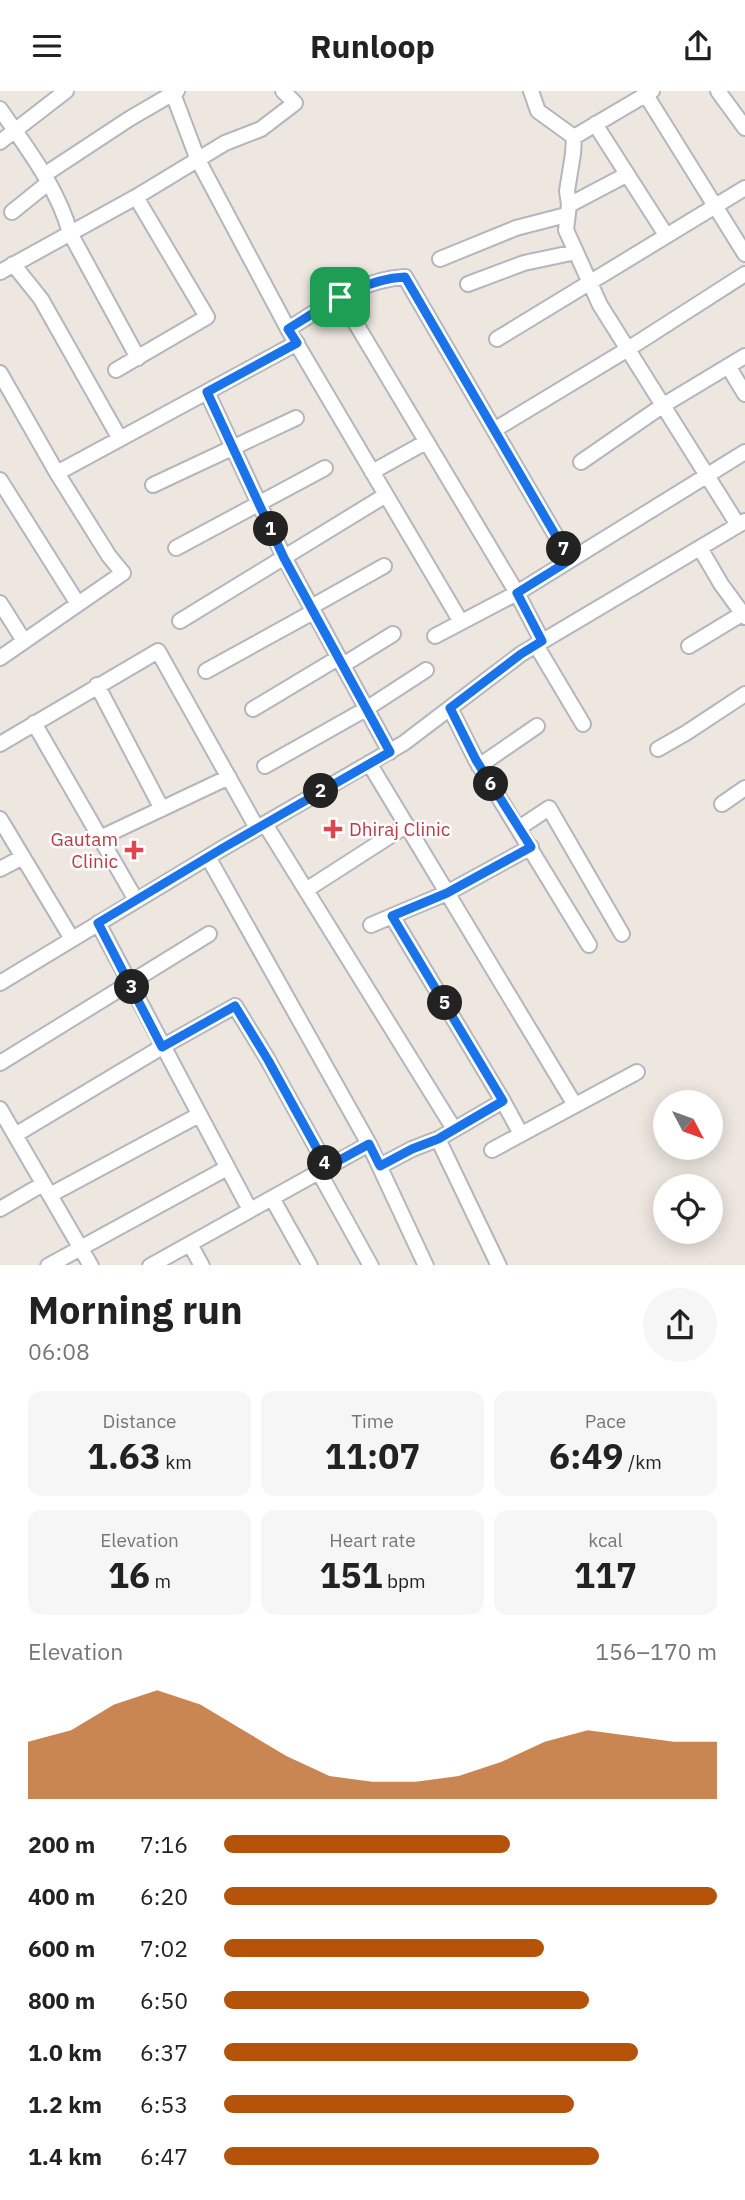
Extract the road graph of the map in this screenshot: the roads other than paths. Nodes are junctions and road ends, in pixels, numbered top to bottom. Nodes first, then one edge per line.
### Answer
1 (66, 91) edge
2 (283, 91) edge
3 (531, 91) edge
4 (718, 91) edge
5 (174, 92) edge
6 (649, 93) edge
7 (0, 109) edge
8 (595, 124) junction
9 (745, 128) edge
10 (14, 129) junction
11 (574, 137) junction
12 (0, 142) edge
13 (198, 160) junction
14 (626, 175) junction
15 (46, 179) junction
16 (745, 188) edge
17 (135, 197) junction
18 (713, 207) junction
19 (568, 210) junction
20 (12, 212) dead end
21 (70, 233) junction
22 (666, 235) junction
23 (576, 252) junction
24 (745, 254) edge
25 (440, 259) dead end
26 (13, 264) junction
27 (0, 272) edge
28 (745, 274) edge
29 (589, 281) junction
30 (468, 283) dead end
31 (340, 297) junction
32 (288, 329) junction
33 (497, 339) dead end
34 (297, 343) junction
35 (628, 349) junction
36 (745, 356) edge
37 (138, 358) junction
38 (728, 366) junction
39 (116, 370) dead end
40 (0, 373) edge
41 (207, 392) junction
42 (745, 394) edge
43 (662, 406) junction
44 (296, 418) dead end
45 (494, 430) junction
46 (120, 439) junction
47 (426, 442) junction
48 (231, 448) junction
49 (745, 452) edge
50 (581, 462) dead end
51 (326, 468) dead end
52 (373, 472) junction
53 (57, 473) junction
54 (707, 475) junction
55 (0, 479) edge
56 (153, 485) dead end
57 (386, 495) junction
58 (259, 505) junction
59 (741, 523) edge
60 (176, 548) dead end
61 (700, 548) junction
62 (284, 558) junction
63 (570, 560) junction
64 (384, 566) dead end
65 (517, 593) junction
66 (0, 603) edge
67 (78, 604) junction
68 (312, 609) junction
69 (744, 614) edge
70 (180, 621) dead end
71 (461, 622) junction
72 (393, 633) dead end
73 (435, 636) dead end
74 (24, 641) junction
75 (539, 643) junction
76 (689, 646) dead end
77 (0, 658) edge
78 (340, 661) junction
79 (426, 670) dead end
80 (206, 671) dead end
81 (97, 685) junction
82 (745, 694) edge
83 (450, 708) junction
84 (253, 709) dead end
85 (366, 709) junction
86 (34, 723) junction
87 (583, 724) dead end
88 (537, 726) dead end
89 (0, 744) edge
90 (658, 749) dead end
91 (390, 752) junction
92 (369, 763) junction
93 (265, 765) dead end
94 (479, 766) junction
95 (229, 777) junction
96 (745, 788) edge
97 (722, 804) dead end
98 (162, 809) junction
99 (0, 820) edge
100 (407, 825) junction
101 (261, 826) junction
102 (519, 828) junction
103 (100, 838) junction
104 (531, 847) junction
105 (23, 857) junction
106 (208, 857) junction
107 (0, 869) edge
108 (306, 890) junction
109 (447, 893) junction
110 (136, 900) junction
111 (392, 916) junction
112 (98, 923) junction
113 (371, 925) dead end
114 (209, 934) dead end
115 (622, 934) dead end
116 (72, 939) junction
117 (589, 944) dead end
118 (130, 982) junction
119 (0, 983) edge
120 (162, 1047) junction
121 (0, 1063) edge
122 (637, 1072) dead end
123 (503, 1101) junction
124 (575, 1105) junction
125 (0, 1109) edge
126 (199, 1115) junction
127 (454, 1129) junction
128 (521, 1134) junction
129 (15, 1135) junction
130 (438, 1139) junction
131 (369, 1144) junction
132 (492, 1150) dead end
133 (380, 1166) junction
134 (227, 1168) junction
135 (323, 1170) junction
136 (47, 1189) junction
137 (272, 1198) junction
138 (0, 1209) edge
139 (250, 1210) junction
140 (190, 1244) junction
141 (81, 1249) junction
142 (48, 1265) edge
143 (91, 1265) edge
144 (150, 1265) edge
145 (202, 1265) edge
146 (310, 1265) edge
147 (371, 1265) edge
148 (425, 1265) edge
149 (499, 1265) edge

1 - 10 street
2 - 13 street
3 - 11 street
4 - 9 street
5 - 13 street
5 - 15 street
6 - 8 street
6 - 18 street
7 - 10 street
8 - 11 street
8 - 14 street
10 - 12 street
10 - 15 street
11 - 19 street
13 - 17 street
13 - 32 street
14 - 19 street
14 - 22 street
15 - 20 street
15 - 21 street
16 - 18 street
17 - 21 street
17 - 37 street
18 - 22 street
18 - 24 street
19 - 23 street
19 - 25 street
21 - 26 street
21 - 37 street
22 - 29 street
23 - 29 street
23 - 30 street
26 - 27 street
26 - 46 street
28 - 35 street
29 - 33 street
29 - 35 street
31 - 32 street
31 - 45 street
31 - 47 street
32 - 34 street
34 - 41 street
34 - 52 street
35 - 43 street
35 - 45 street
36 - 38 street
37 - 39 street
38 - 42 street
38 - 43 street
40 - 53 street
41 - 46 street
41 - 48 street
43 - 50 street
43 - 54 street
44 - 48 street
45 - 63 street
46 - 53 street
47 - 52 street
47 - 65 street
48 - 56 street
48 - 58 street
49 - 54 street
51 - 58 street
52 - 57 street
53 - 67 street
54 - 59 street
54 - 63 street
55 - 67 street
57 - 62 street
57 - 71 street
58 - 60 street
58 - 62 street
59 - 61 street
61 - 69 street
61 - 75 street
62 - 68 street
62 - 70 street
63 - 65 street
64 - 68 street
65 - 71 street
65 - 75 street
66 - 74 street
67 - 74 street
68 - 78 street
68 - 80 street
69 - 76 street
71 - 73 street
72 - 78 street
74 - 77 street
75 - 83 street
75 - 87 street
78 - 84 street
78 - 85 street
79 - 85 street
81 - 86 street
81 - 95 street
81 - 98 street
82 - 90 street
83 - 91 street
83 - 94 street
85 - 91 street
85 - 93 street
86 - 89 street
86 - 103 street
88 - 94 street
91 - 92 street
92 - 100 street
92 - 101 street
94 - 102 street
95 - 98 street
95 - 101 street
96 - 97 street
98 - 103 street
99 - 105 street
100 - 108 street
100 - 109 street
101 - 106 street
101 - 108 street
102 - 104 street
102 - 115 street
103 - 110 street
104 - 109 street
104 - 117 street
105 - 107 street
105 - 116 street
106 - 110 street
106 - 131 street
108 - 127 street
109 - 111 street
109 - 124 street
110 - 112 street
111 - 113 street
111 - 123 street
112 - 116 street
112 - 118 street
114 - 118 street
116 - 119 street
118 - 120 street
118 - 121 street
120 - 126 street
120 - 129 street
120 - 135 street
122 - 124 street
123 - 127 street
123 - 128 street
124 - 128 street
125 - 129 street
126 - 134 street
126 - 136 street
127 - 130 street
128 - 132 street
129 - 136 street
130 - 133 street
130 - 149 street
131 - 133 street
131 - 135 street
133 - 148 street
134 - 139 street
134 - 141 street
135 - 137 street
135 - 147 street
136 - 138 street
136 - 141 street
137 - 139 street
137 - 146 street
139 - 140 street
140 - 144 street
140 - 145 street
141 - 142 street
141 - 143 street

